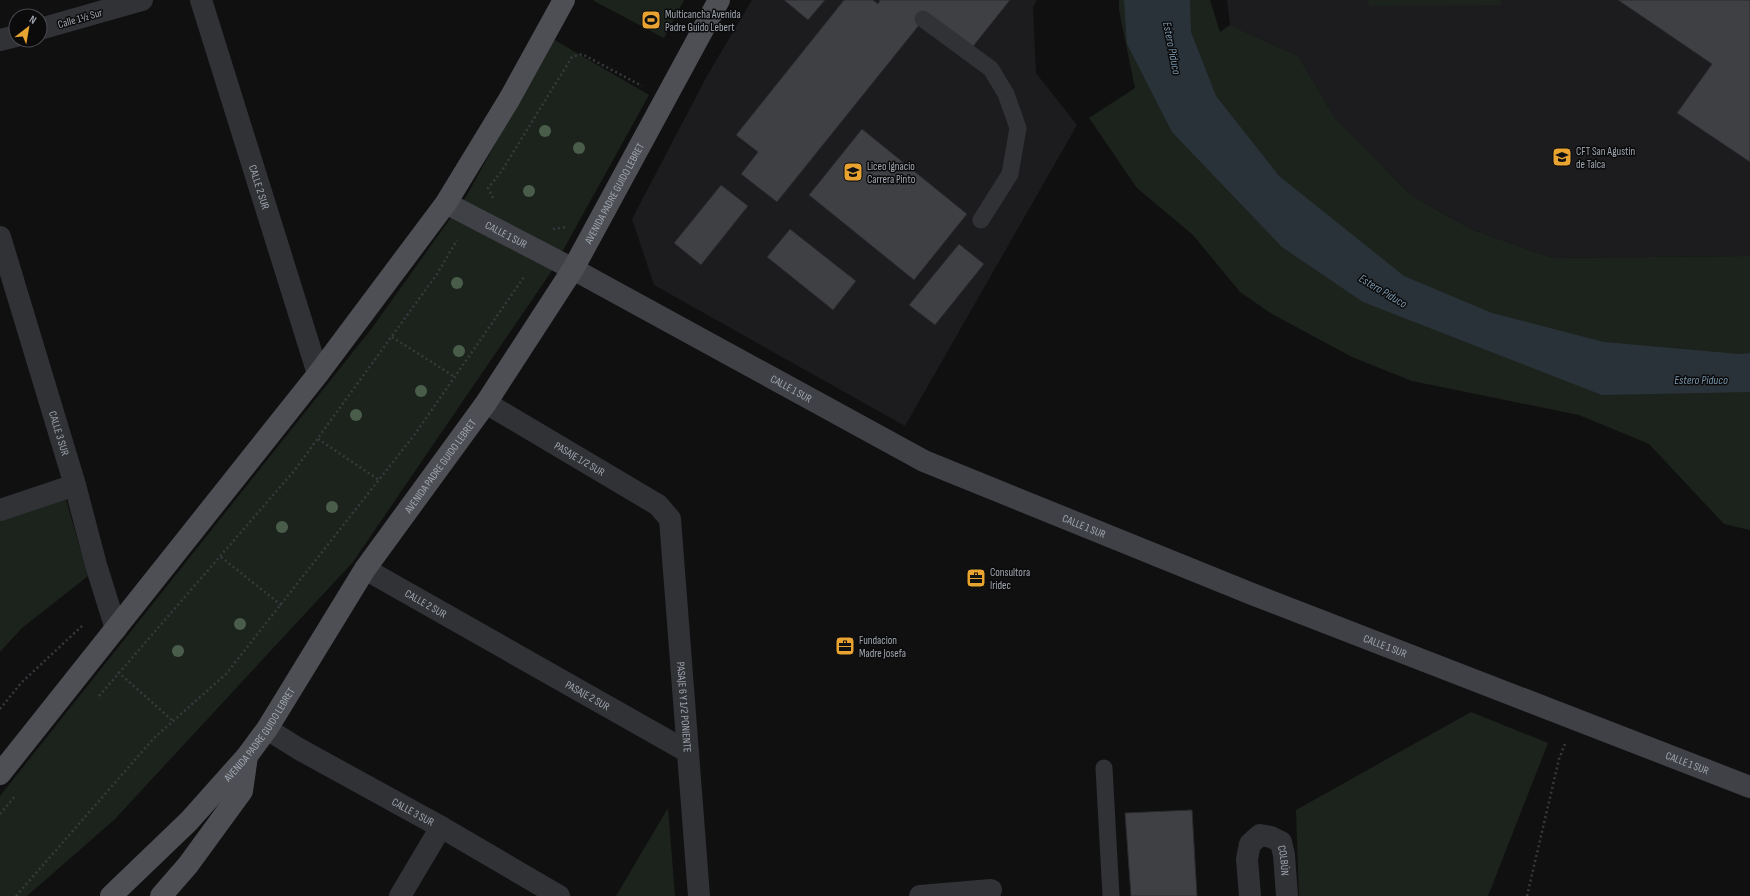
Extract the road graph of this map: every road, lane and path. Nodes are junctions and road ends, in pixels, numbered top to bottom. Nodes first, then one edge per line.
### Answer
1 (142, 0) edge
2 (201, 0) edge
3 (564, 0) edge
4 (719, 0) edge
5 (923, 19) dead end
6 (48, 27) edge
7 (640, 93) dead end
8 (496, 202) dead end
9 (446, 203) junction
10 (981, 220) dead end
11 (568, 227) dead end
12 (547, 229) dead end
13 (458, 240) dead end
14 (2, 248) edge
15 (573, 269) junction
16 (524, 277) dead end
17 (392, 337) junction
18 (318, 374) junction
19 (455, 377) junction
20 (486, 403) junction
21 (318, 439) junction
22 (379, 480) junction
23 (75, 485) junction
24 (0, 510) edge
25 (670, 519) joint
26 (221, 557) junction
27 (365, 569) junction
28 (109, 602) junction
29 (281, 605) junction
30 (116, 629) junction
31 (487, 639) joint
32 (118, 672) junction
33 (94, 701) dead end
34 (0, 709) edge
35 (1576, 719) junction
36 (173, 721) junction
37 (267, 729) junction
38 (688, 752) junction
39 (247, 756) junction
40 (1104, 768) dead end
41 (0, 774) edge
42 (1750, 787) edge
43 (20, 791) dead end
44 (0, 814) edge
45 (441, 826) junction
46 (991, 890) dead end
47 (16, 896) edge
48 (111, 896) edge
49 (161, 896) edge
50 (400, 896) edge
51 (559, 896) edge
52 (699, 896) edge
53 (920, 896) edge
54 (1111, 896) edge
55 (1250, 896) edge
56 (1287, 896) edge
57 (1527, 896) edge

1 - 6 street, Calle 1½ Sur
2 - 18 street, CALLE 2 SUR
3 - 9 main road
4 - 15 main road, AVENIDA PADRE GUIDO LEBRET
5 - 10 lane
7 - 8 path
9 - 15 street, CALLE 1 SUR
9 - 18 main road
11 - 12 path
13 - 17 path
14 - 23 street, CALLE 3 SUR
15 - 20 main road, AVENIDA PADRE GUIDO LEBRET
15 - 35 street, CALLE 1 SUR
16 - 19 path
17 - 19 path
17 - 21 path
18 - 30 main road
19 - 22 path
20 - 25 street, PASAJE 1/2 SUR
20 - 27 main road, AVENIDA PADRE GUIDO LEBRET
21 - 22 path
21 - 26 path
22 - 29 path
23 - 24 street
23 - 28 street, CALLE 3 SUR
25 - 38 street, PASAJE 6 Y 1/2 PONIENTE
26 - 29 path
26 - 32 path
27 - 31 street, CALLE 2 SUR
27 - 37 main road, AVENIDA PADRE GUIDO LEBRET
28 - 30 street, CALLE 3 SUR
28 - 34 path
29 - 36 path
30 - 41 main road
31 - 38 street, PASAJE 2 SUR
32 - 33 path
32 - 36 path
35 - 42 street, CALLE 1 SUR
35 - 57 path
36 - 47 path
37 - 39 main road, AVENIDA PADRE GUIDO LEBRET
37 - 45 street, CALLE 3 SUR
38 - 52 street, PASAJE 6 Y 1/2 PONIENTE
39 - 48 main road, AVENIDA PADRE GUIDO LEBRET
39 - 49 main road
40 - 54 lane
43 - 44 path
45 - 50 street
45 - 51 street, CALLE 3 SUR
46 - 53 street
55 - 56 street, COLBÚN

